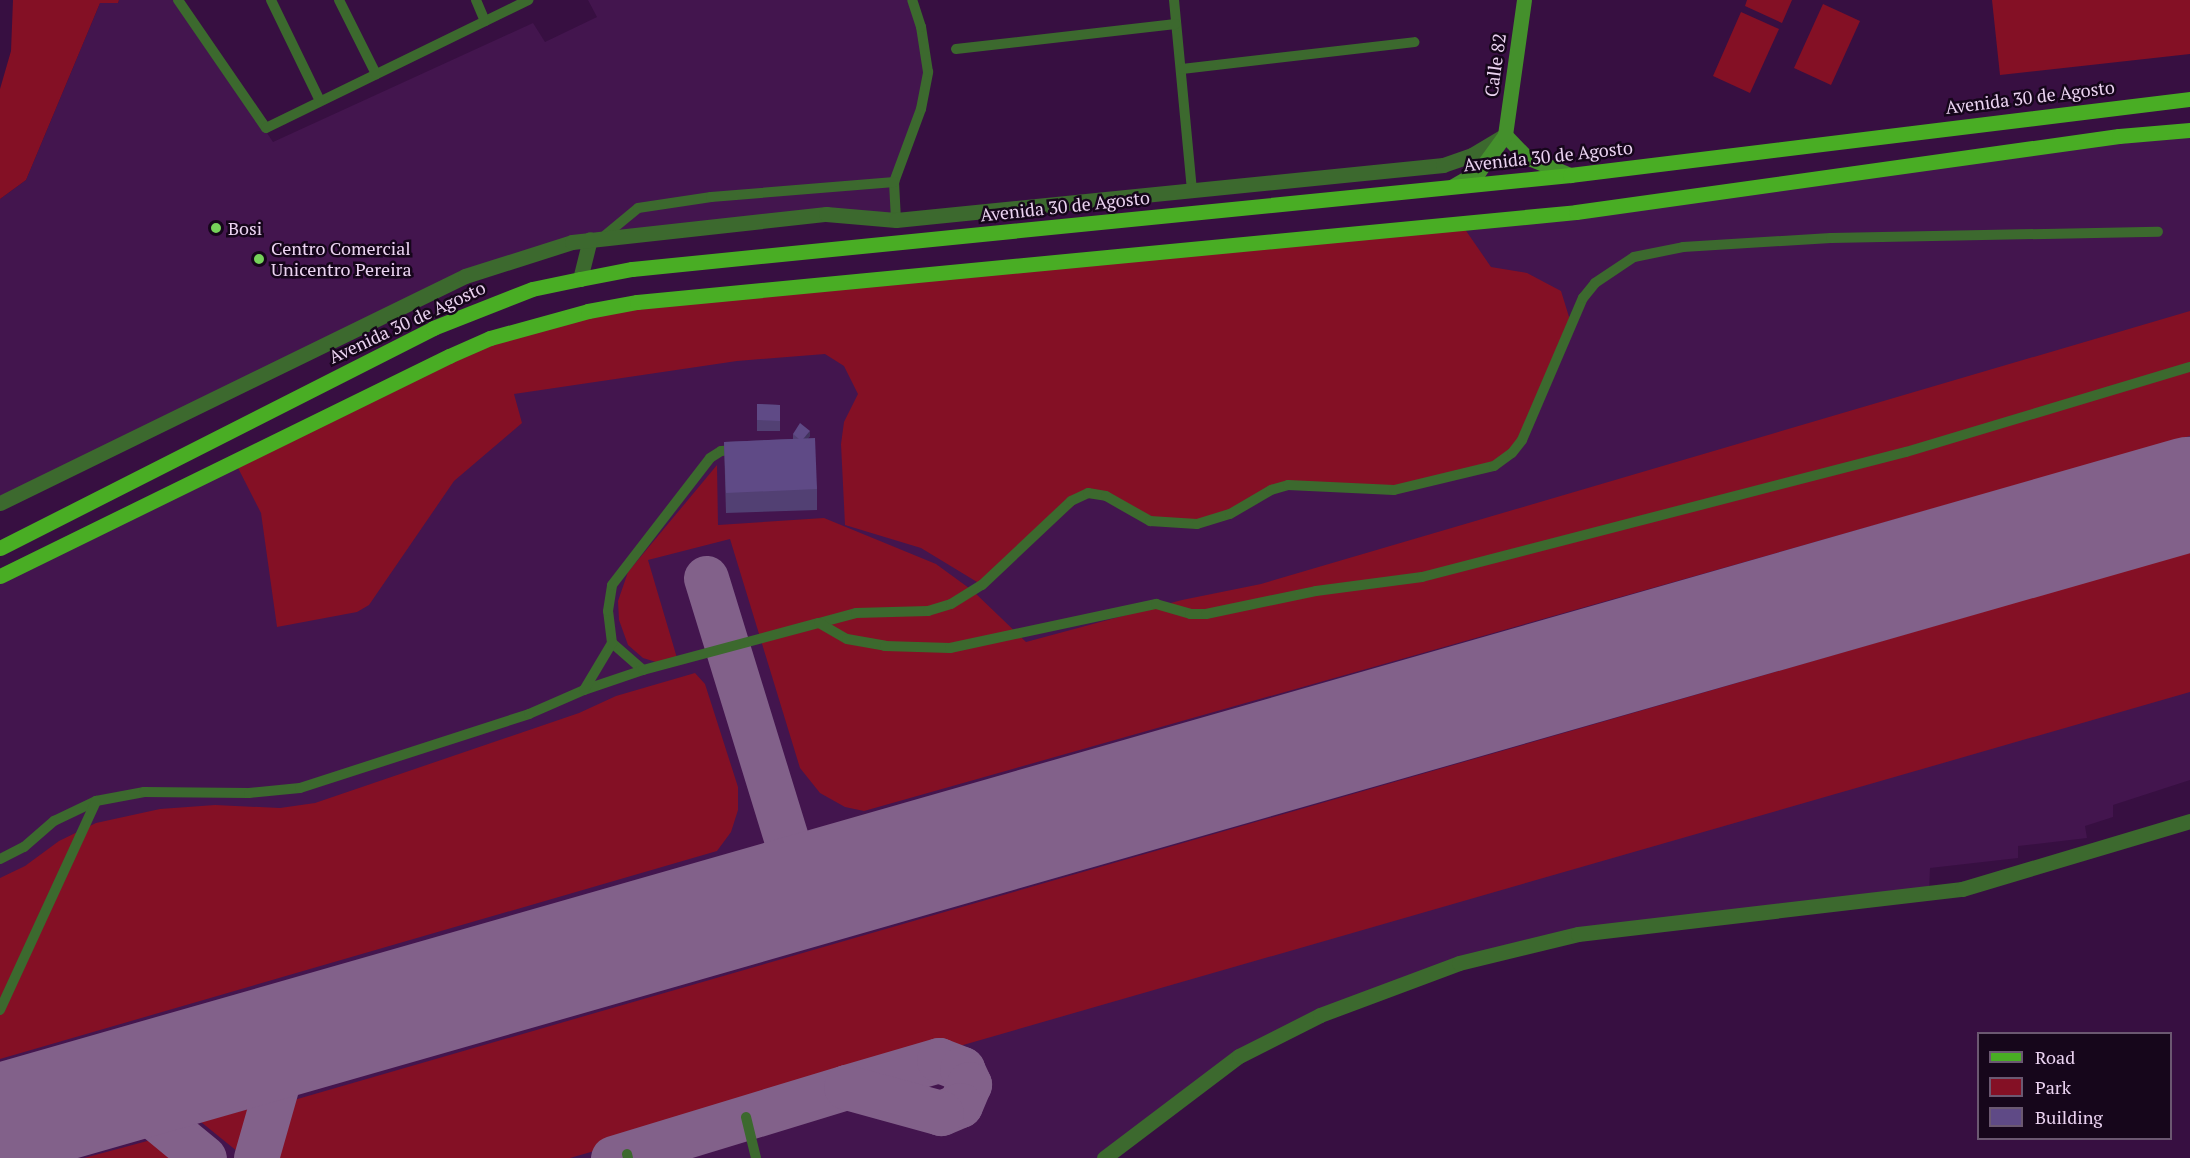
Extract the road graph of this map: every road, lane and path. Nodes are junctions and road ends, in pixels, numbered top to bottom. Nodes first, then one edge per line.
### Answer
1 (178, 0) edge
2 (271, 0) edge
3 (339, 0) edge
4 (476, 0) edge
5 (529, 0) edge
6 (912, 0) edge
7 (1174, 0) edge
8 (1524, 0) edge
9 (485, 21) junction
10 (1176, 24) junction
11 (1414, 42) dead end
12 (956, 49) dead end
13 (1182, 69) junction
14 (376, 74) junction
15 (2190, 99) edge
16 (321, 101) junction
17 (2190, 130) edge
18 (1504, 135) junction
19 (1570, 175) junction
20 (894, 182) junction
21 (1453, 186) junction
22 (1192, 190) junction
23 (896, 220) junction
24 (2158, 232) dead end
25 (596, 238) junction
26 (901, 242) junction
27 (580, 279) junction
28 (2190, 367) edge
29 (747, 450) edge
30 (0, 503) edge
31 (0, 548) edge
32 (0, 576) edge
33 (819, 623) junction
34 (612, 643) junction
35 (643, 670) junction
36 (584, 690) junction
37 (96, 801) junction
38 (2190, 822) edge
39 (0, 859) edge
40 (0, 1010) edge
41 (746, 1117) dead end
42 (756, 1158) edge
43 (1104, 1158) edge

1 - 16 lane
2 - 16 lane
3 - 14 lane
4 - 9 lane
5 - 9 lane
6 - 20 lane
7 - 10 lane
8 - 18 street, Calle 82
9 - 14 lane
10 - 12 lane
10 - 13 lane
11 - 13 lane
13 - 22 lane
14 - 16 lane
15 - 19 main road, Avenida 30 de Agosto
17 - 32 main road
18 - 19 street
18 - 21 street, Calle 82
18 - 22 street
19 - 21 main road, Avenida 30 de Agosto
20 - 23 lane
20 - 25 lane
21 - 26 main road, Avenida 30 de Agosto
22 - 23 street
23 - 25 street
23 - 26 street
24 - 33 lane
25 - 27 street
25 - 30 street
26 - 27 main road, Avenida 30 de Agosto
27 - 31 main road, Avenida 30 de Agosto
28 - 33 lane
29 - 34 lane
33 - 35 lane
34 - 35 lane
34 - 36 lane
35 - 36 lane
36 - 37 lane
37 - 39 lane
37 - 40 lane
38 - 43 street
41 - 42 lane

